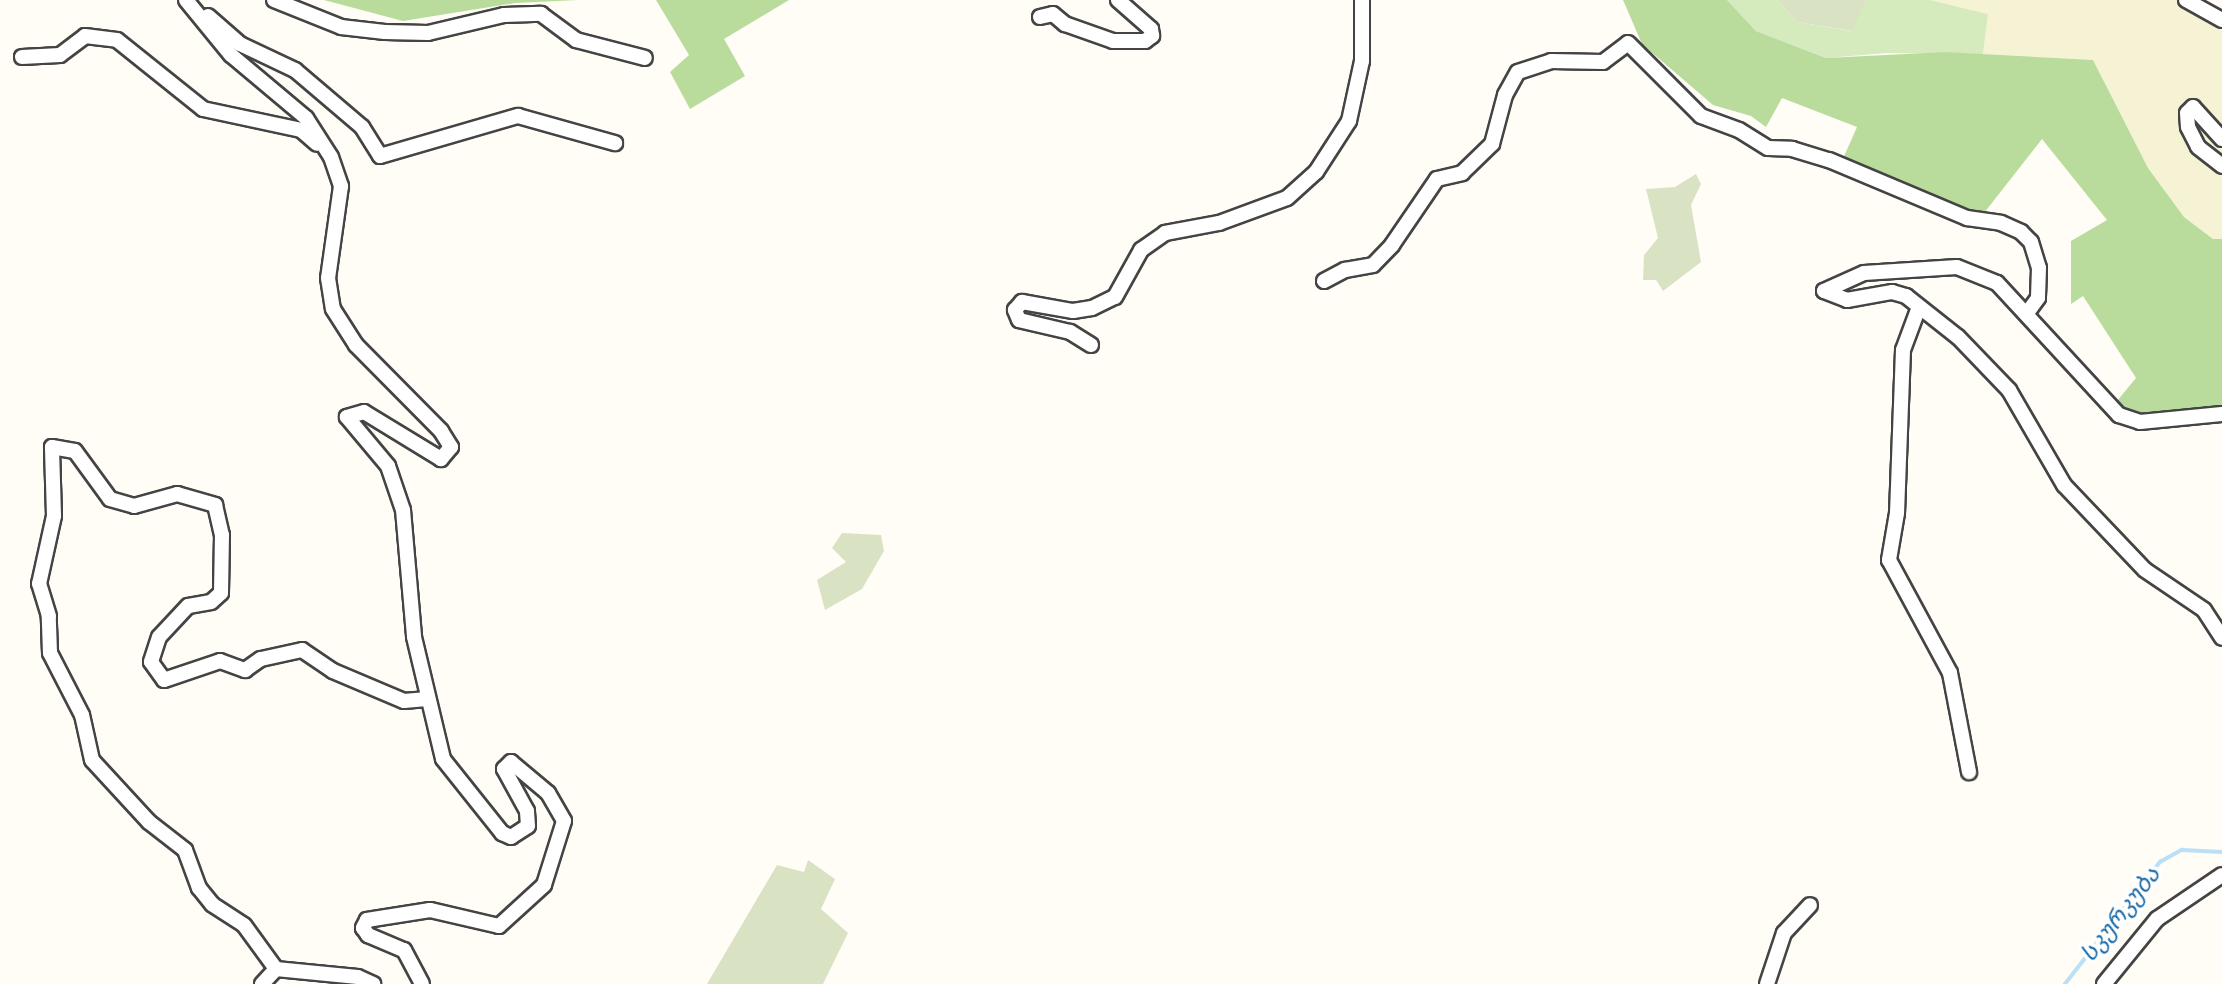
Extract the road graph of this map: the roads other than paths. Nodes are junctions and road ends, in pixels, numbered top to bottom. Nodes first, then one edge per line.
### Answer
1 (188, 0) edge
2 (274, 0) edge
3 (1118, 0) edge
4 (1362, 0) edge
5 (2186, 0) edge
6 (1040, 16) dead end
7 (2222, 20) edge
8 (22, 57) dead end
9 (645, 58) dead end
10 (2222, 139) edge
11 (615, 143) dead end
12 (331, 158) junction
13 (2222, 166) edge
14 (1324, 281) dead end
15 (1919, 307) junction
16 (2028, 312) junction
17 (1091, 345) dead end
18 (2222, 414) edge
19 (2222, 638) edge
20 (428, 699) junction
21 (1969, 772) dead end
22 (2222, 874) edge
23 (1810, 905) dead end
24 (276, 969) junction
25 (262, 984) edge
26 (373, 984) edge
27 (422, 984) edge
28 (1767, 984) edge
29 (2104, 984) edge

1 - 11 street
1 - 12 street
2 - 9 street
3 - 6 street
4 - 17 street
5 - 7 street
8 - 12 street
10 - 13 street
12 - 20 street
14 - 16 street
15 - 16 street
15 - 19 street
15 - 21 street
16 - 18 street
20 - 24 street
20 - 27 street
22 - 29 street
23 - 28 street
24 - 25 street
24 - 26 street

